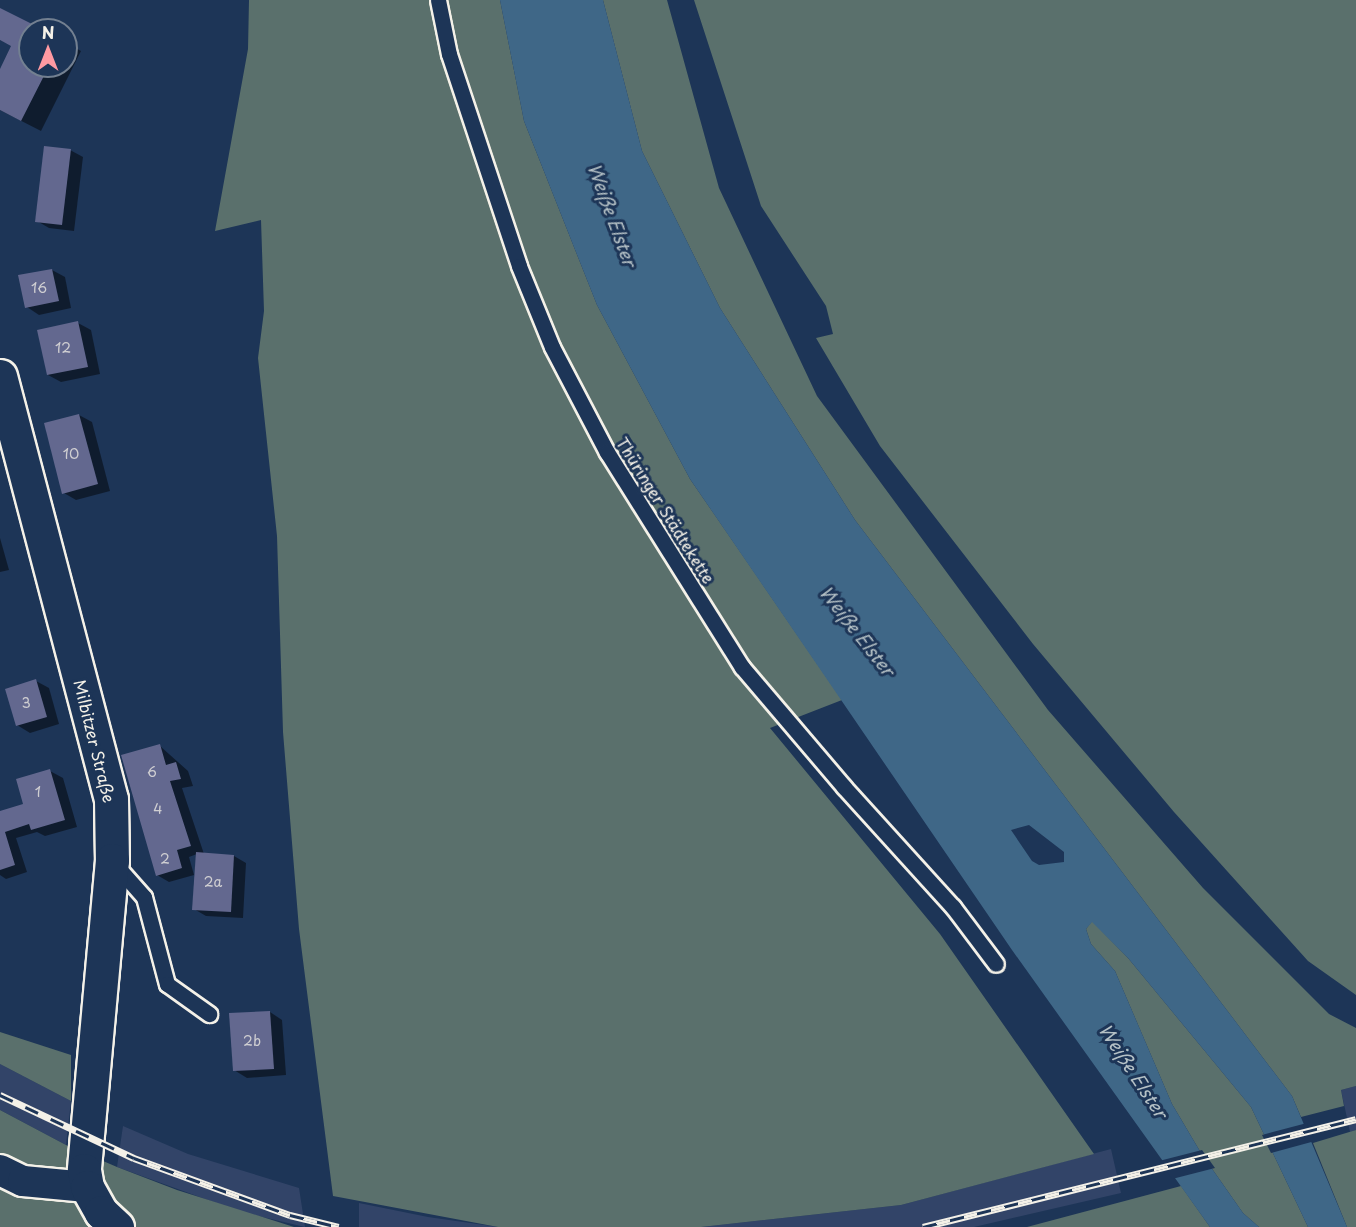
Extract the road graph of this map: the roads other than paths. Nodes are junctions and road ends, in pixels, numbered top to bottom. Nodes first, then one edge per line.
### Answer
1 (438, 0) edge
2 (0, 376) edge
3 (111, 860) junction
4 (996, 964) dead end
5 (209, 1014) dead end
6 (0, 1170) edge
7 (87, 1187) junction
8 (117, 1227) edge

1 - 4 lane, Thüringer Städtekette
2 - 3 main road, Milbitzer Straße
3 - 5 lane
3 - 7 main road, Milbitzer Straße
6 - 7 street
7 - 8 main road

